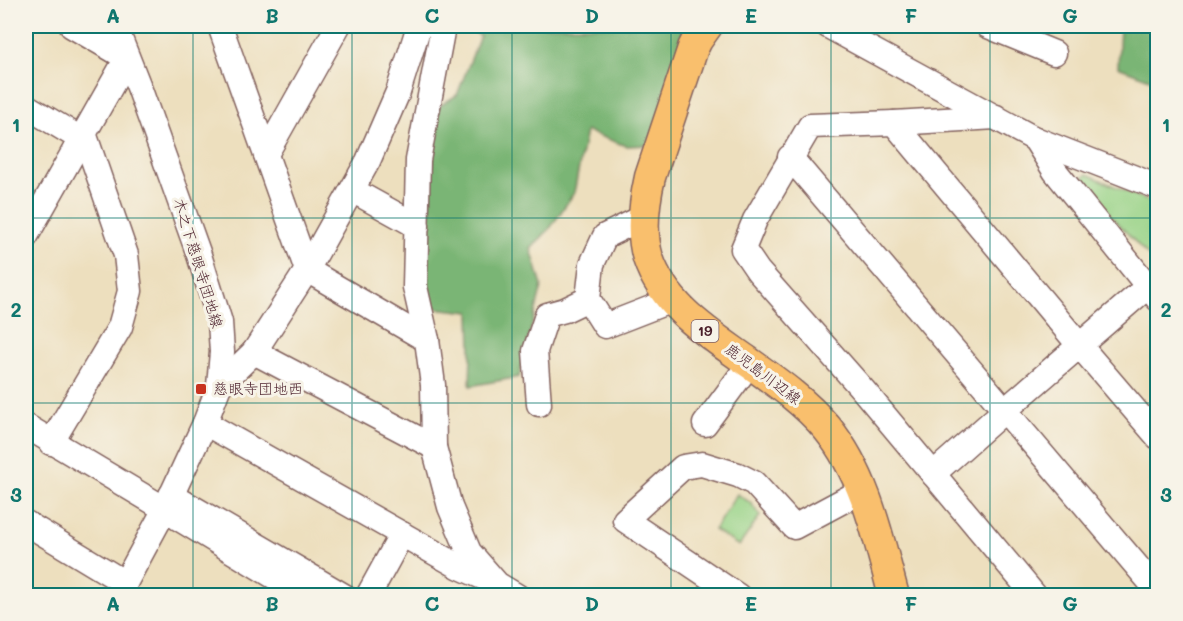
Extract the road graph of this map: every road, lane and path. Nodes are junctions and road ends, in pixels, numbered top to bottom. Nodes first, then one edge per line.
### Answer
1 (72, 26) edge
2 (115, 26) edge
3 (220, 26) edge
4 (338, 26) edge
5 (419, 26) edge
6 (436, 26) edge
7 (707, 26) edge
8 (828, 26) edge
9 (988, 26) edge
10 (1054, 53) dead end
11 (127, 58) junction
12 (26, 106) edge
13 (996, 117) junction
14 (894, 123) junction
15 (82, 136) junction
16 (1035, 139) junction
17 (266, 154) junction
18 (790, 157) junction
19 (1158, 188) edge
20 (352, 190) junction
21 (644, 217) junction
22 (29, 220) edge
23 (417, 226) junction
24 (307, 270) junction
25 (1153, 293) edge
26 (588, 298) junction
27 (672, 300) junction
28 (427, 340) junction
29 (1080, 346) junction
30 (254, 352) junction
31 (750, 363) junction
32 (219, 386) junction
33 (539, 404) dead end
34 (1004, 411) junction
35 (205, 423) junction
36 (705, 424) dead end
37 (26, 426) edge
38 (1158, 437) edge
39 (51, 443) junction
40 (434, 447) junction
41 (933, 474) junction
42 (863, 490) junction
43 (168, 502) junction
44 (26, 524) edge
45 (402, 534) junction
46 (121, 589) edge
47 (507, 590) edge
48 (1158, 591) edge
49 (306, 596) edge
50 (344, 596) edge
51 (368, 596) edge
52 (738, 596) edge
53 (894, 596) edge
54 (1035, 596) edge

1 - 11 street
2 - 11 street, 木之下慈眼寺団地線
3 - 17 street
4 - 17 street
5 - 20 street
6 - 23 street
7 - 21 main road, 鹿児島川辺線 / 19
8 - 13 street
9 - 10 street
11 - 15 street
11 - 32 street, 木之下慈眼寺団地線
12 - 15 street
13 - 14 street
13 - 16 street
14 - 18 street
14 - 29 street
15 - 22 street
15 - 39 street
16 - 19 street
16 - 25 street
17 - 24 street
18 - 34 street
18 - 41 street
20 - 23 street
20 - 24 street
21 - 26 street
21 - 27 main road, 鹿児島川辺線 / 19
23 - 28 street
24 - 28 street
24 - 30 street
25 - 29 street
26 - 27 street
26 - 33 street
27 - 31 main road, 鹿児島川辺線 / 19
28 - 40 street
29 - 34 street
29 - 38 street
30 - 32 street
30 - 40 street
31 - 36 street
31 - 42 main road, 鹿児島川辺線 / 19
32 - 35 street, 木之下慈眼寺団地線
34 - 41 street
34 - 48 street
35 - 43 street, 木之下慈眼寺団地線
35 - 45 street
37 - 39 street
39 - 43 street
40 - 47 street
41 - 54 street
42 - 52 street
42 - 53 main road, 鹿児島川辺線 / 19
43 - 46 street, 木之下慈眼寺団地線
43 - 49 street
43 - 50 street
44 - 46 street
45 - 47 street
45 - 51 street

